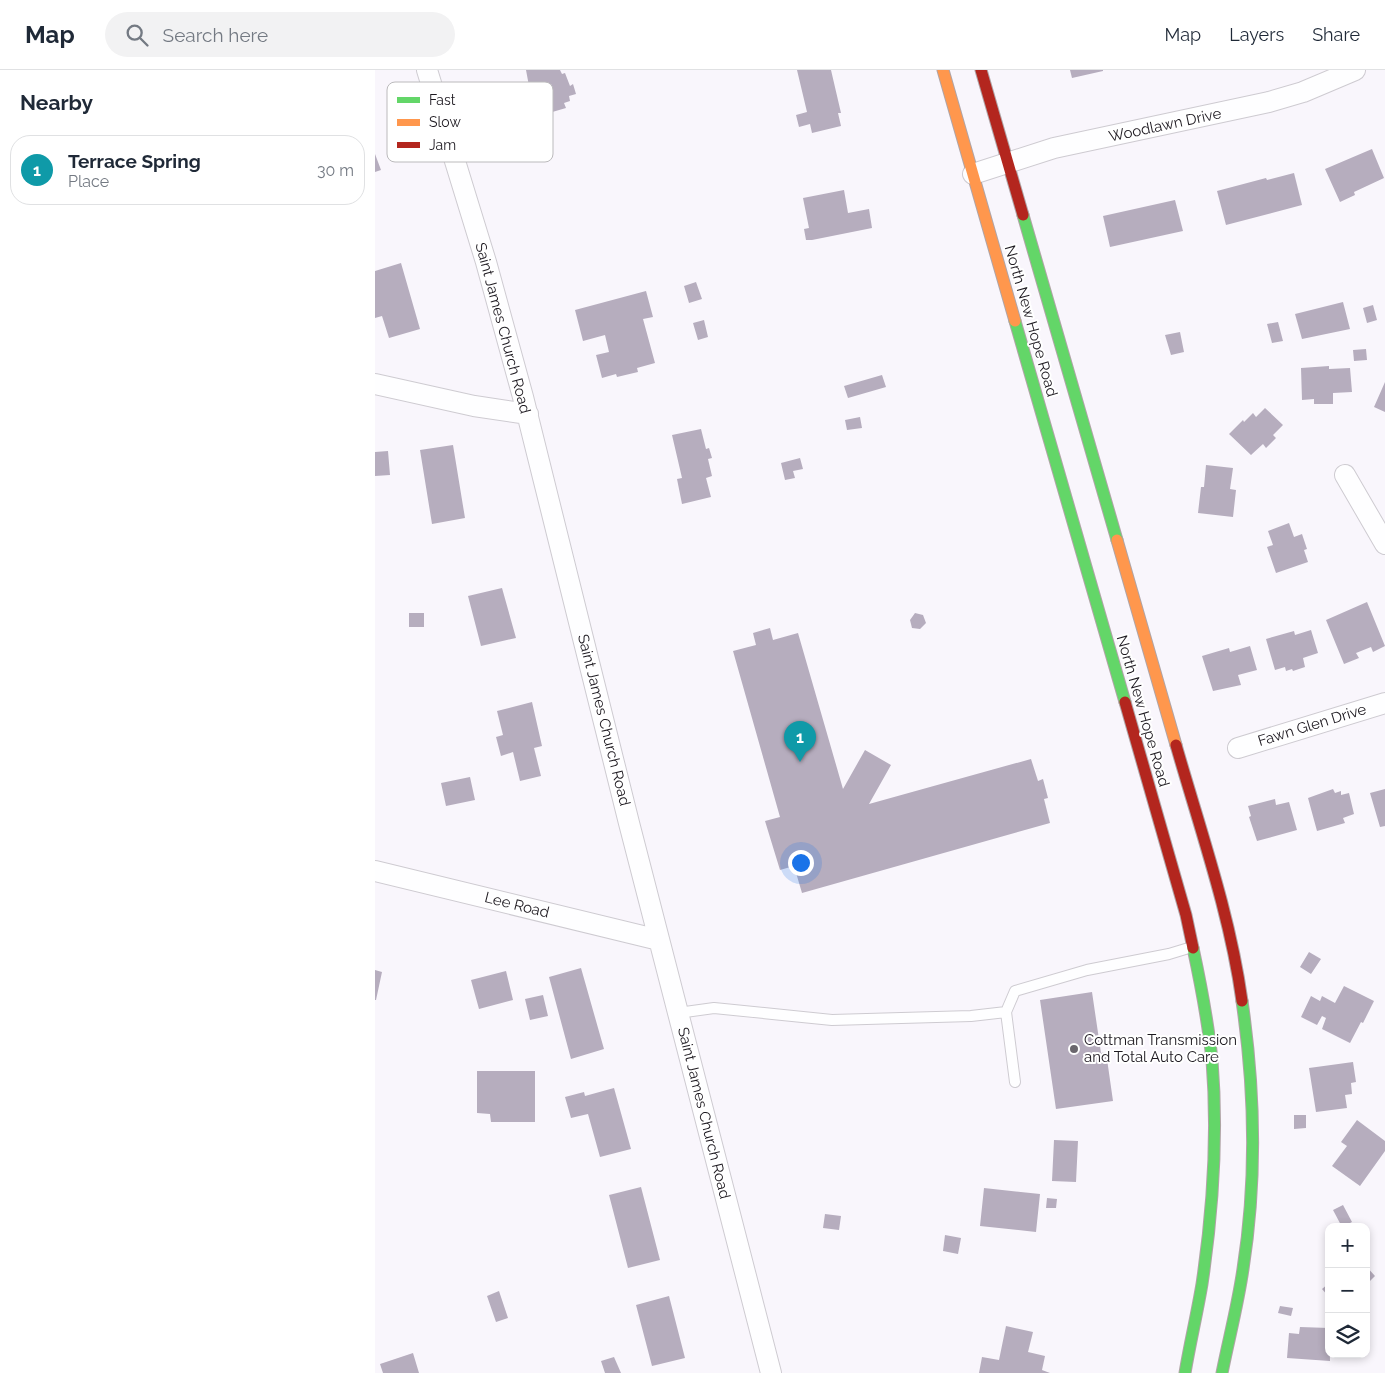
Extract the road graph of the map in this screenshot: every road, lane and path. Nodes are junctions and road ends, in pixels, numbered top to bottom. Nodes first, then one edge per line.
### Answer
1 (427, 70) edge
2 (943, 70) edge
3 (981, 70) edge
4 (1355, 70) edge
5 (431, 82) edge
6 (455, 162) edge
7 (1009, 164) junction
8 (973, 174) junction
9 (375, 384) edge
10 (528, 414) junction
11 (1345, 475) dead end
12 (1385, 544) edge
13 (1385, 703) edge
14 (1238, 748) dead end
15 (375, 871) edge
16 (659, 940) junction
17 (1193, 946) junction
18 (1007, 1012) junction
19 (678, 1013) junction
20 (1015, 1082) dead end
21 (771, 1373) edge
22 (1185, 1373) edge
23 (1222, 1373) edge

1 - 5 street, Saint James Church Road
2 - 8 main road, North New Hope Road
3 - 7 main road, North New Hope Road
4 - 7 street, Woodlawn Drive
6 - 10 street, Saint James Church Road
7 - 8 street, Woodlawn Drive
7 - 23 main road, North New Hope Road
8 - 17 main road, North New Hope Road
9 - 10 street
10 - 16 street, Saint James Church Road
11 - 12 street
13 - 14 street, Fawn Glen Drive
15 - 16 street, Lee Road
16 - 19 street, Saint James Church Road
17 - 18 lane
17 - 22 main road, North New Hope Road
18 - 19 lane
18 - 20 lane
19 - 21 street, Saint James Church Road

